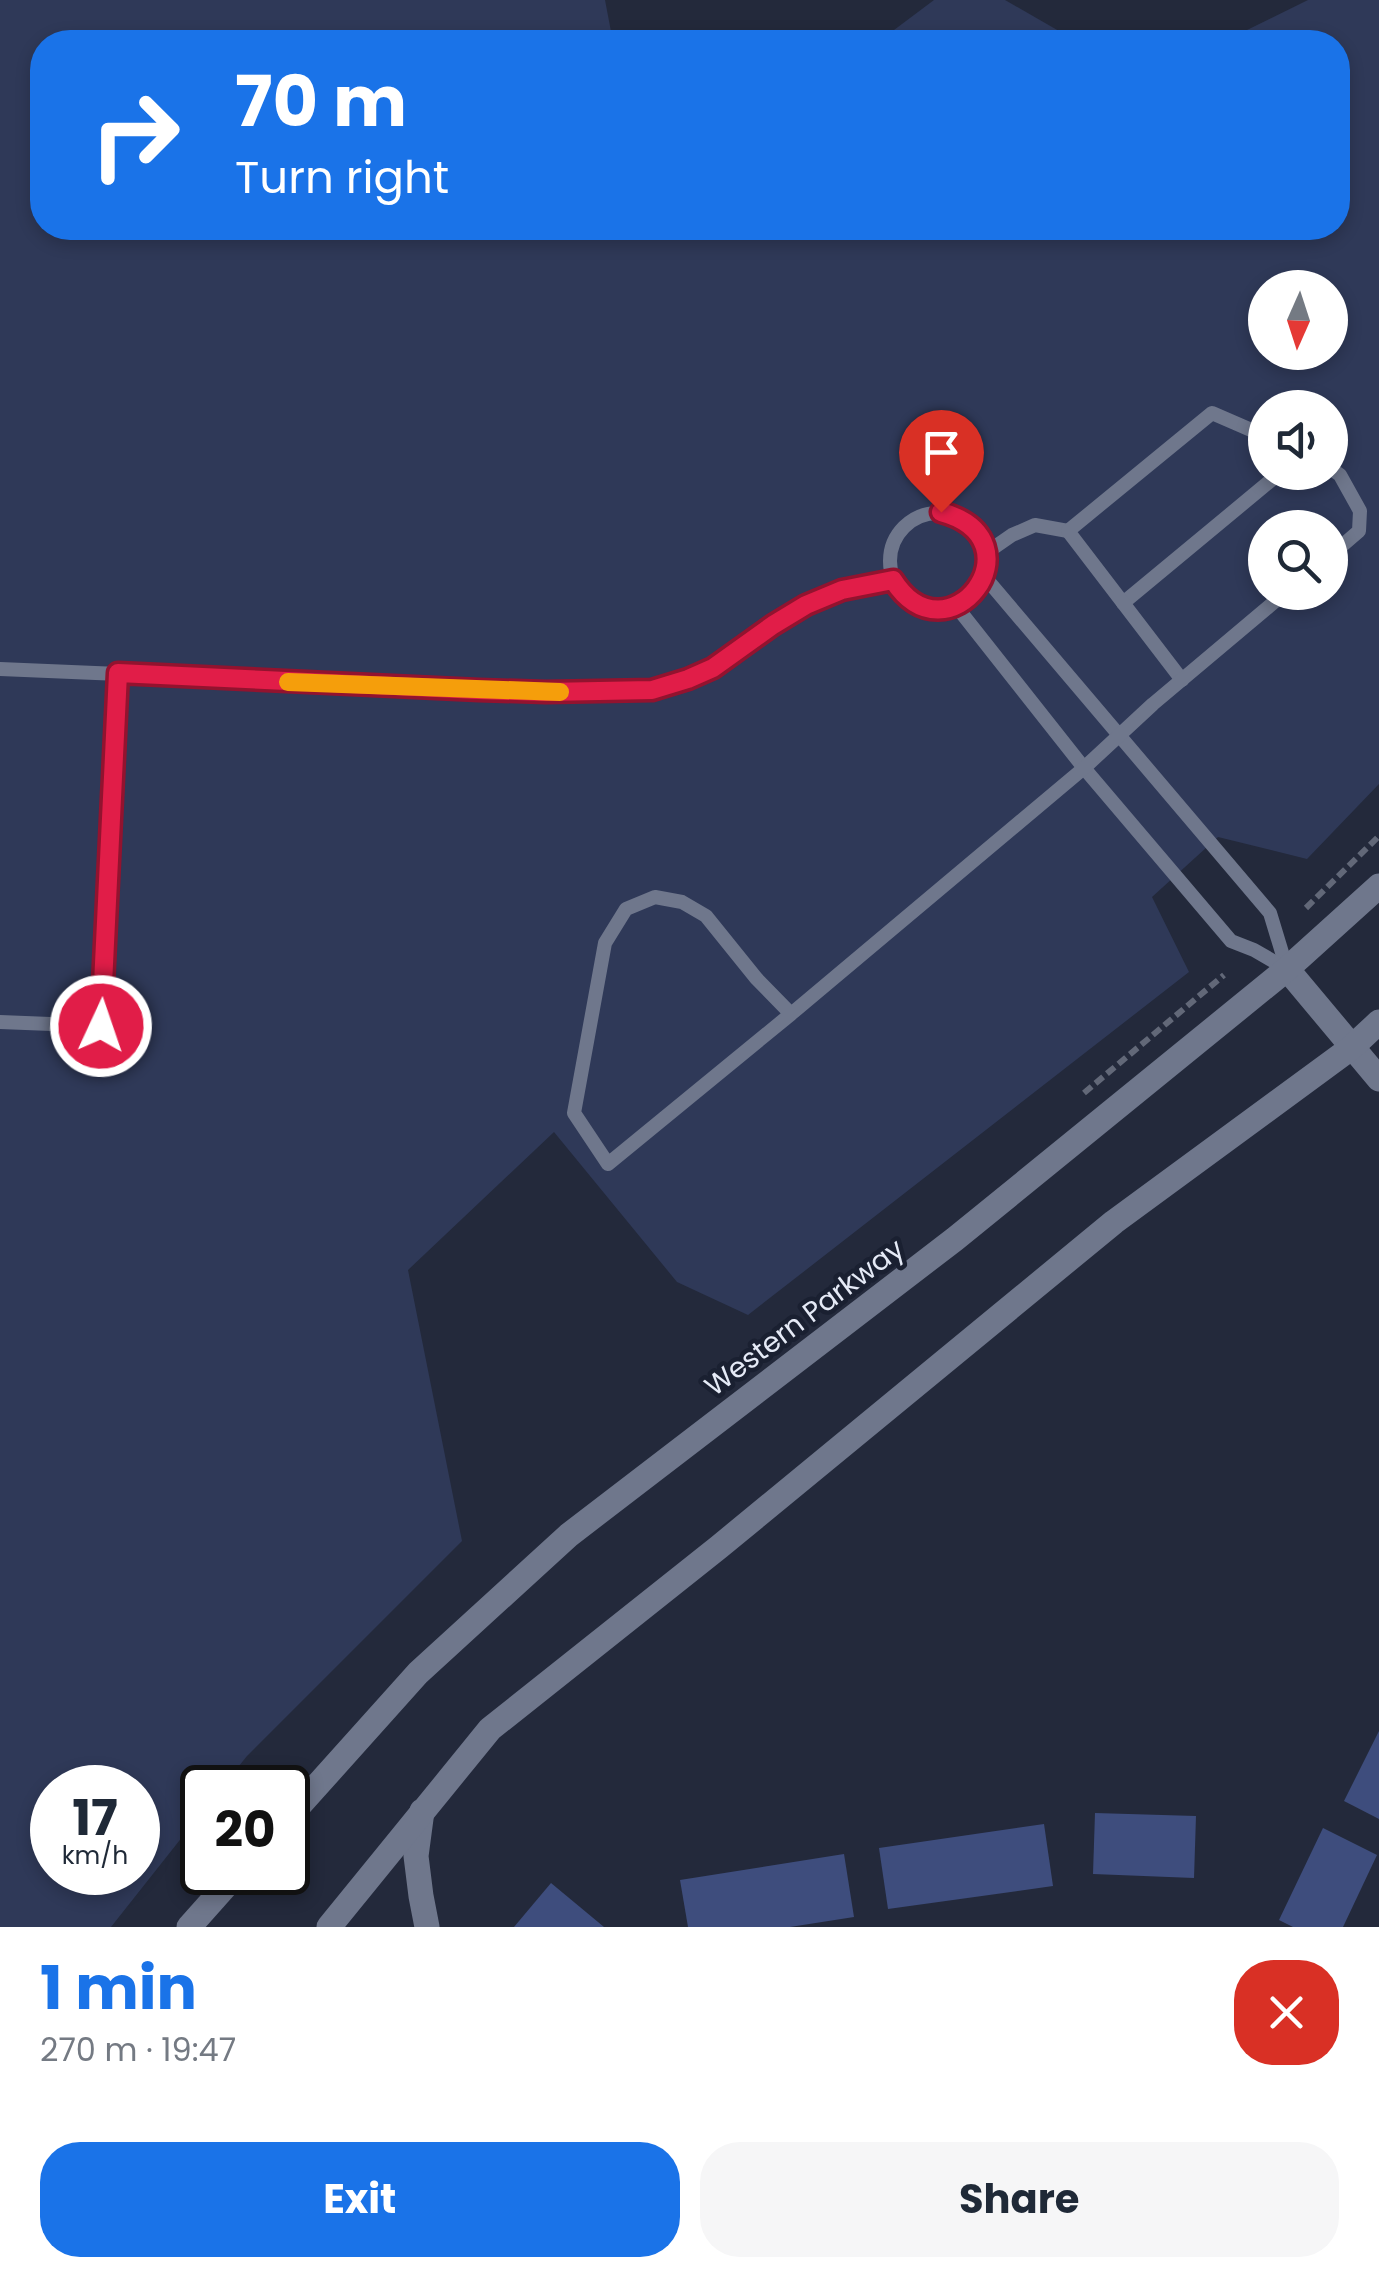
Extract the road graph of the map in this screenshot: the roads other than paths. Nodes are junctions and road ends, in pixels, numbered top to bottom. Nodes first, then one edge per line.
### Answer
1 (1248, 429) edge
2 (1259, 490) edge
3 (1348, 490) edge
4 (1068, 531) junction
5 (1348, 540) edge
6 (986, 553) junction
7 (984, 576) junction
8 (893, 580) junction
9 (1123, 603) junction
10 (956, 606) junction
11 (1265, 610) edge
12 (0, 668) edge
13 (118, 673) junction
14 (1182, 680) junction
15 (1120, 736) junction
16 (1084, 768) junction
17 (1379, 886) edge
18 (1286, 969) junction
19 (791, 1014) junction
20 (0, 1022) edge
21 (1379, 1022) edge
22 (1352, 1048) junction
23 (1379, 1079) edge
24 (310, 1793) edge
25 (422, 1811) junction
26 (218, 1895) edge
27 (190, 1927) edge
28 (329, 1927) edge
29 (427, 1927) edge

1 - 4 lane
2 - 9 lane
3 - 5 lane
4 - 6 lane
4 - 9 lane
6 - 7 lane
6 - 8 lane
7 - 10 lane
7 - 15 lane
8 - 10 lane
8 - 13 lane
9 - 14 lane
10 - 16 lane
11 - 14 lane
12 - 13 lane
13 - 20 lane
14 - 15 lane
15 - 16 lane
15 - 18 lane
16 - 18 lane
16 - 19 lane
17 - 18 main road, Western Parkway
18 - 22 main road
18 - 24 main road, Western Parkway
19 - 19 lane
21 - 22 main road
22 - 23 main road
22 - 25 main road
25 - 28 main road
25 - 29 main road
26 - 27 main road

